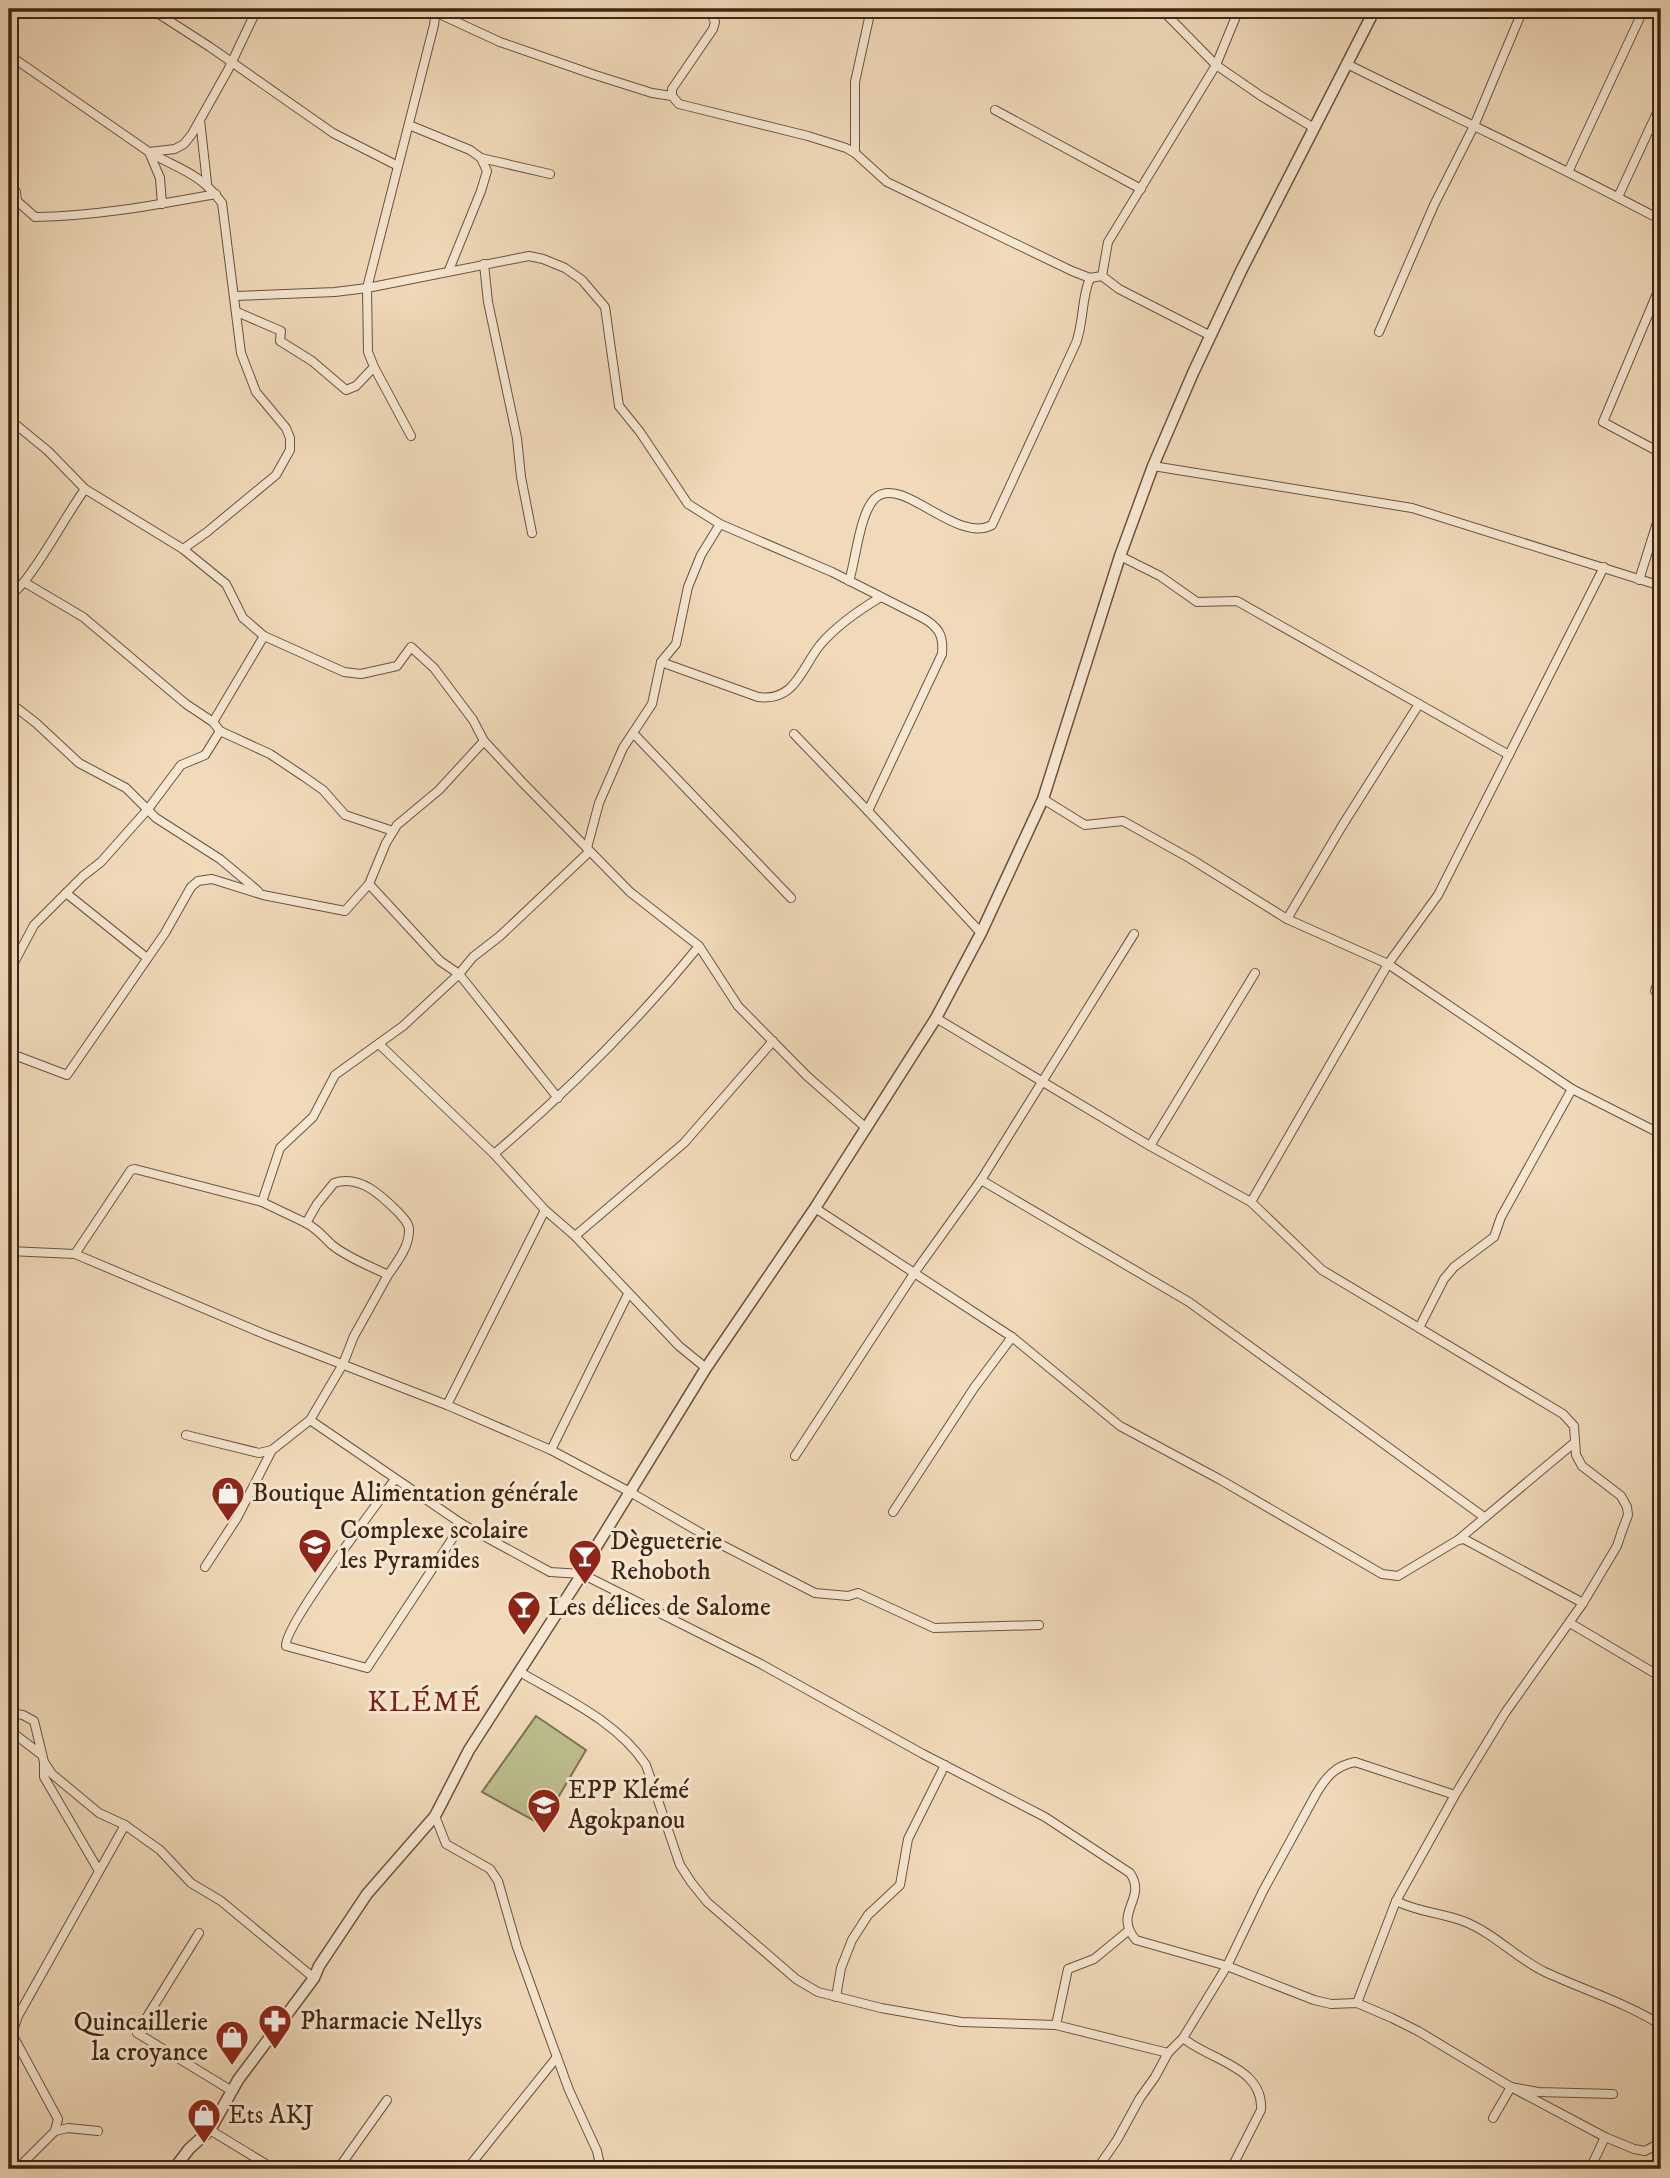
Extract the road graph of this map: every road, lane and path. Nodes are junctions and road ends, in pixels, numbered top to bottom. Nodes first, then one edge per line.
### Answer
1 (152, 9) edge
2 (257, 9) edge
3 (416, 9) edge
4 (871, 9) edge
5 (1161, 9) edge
6 (1239, 9) edge
7 (1375, 9) edge
8 (1523, 9) edge
9 (1644, 9) edge
10 (435, 10) edge
11 (714, 11) edge
12 (9, 55) edge
13 (232, 62) junction
14 (1347, 64) junction
15 (1216, 65) junction
16 (672, 96) junction
17 (1661, 104) edge
18 (995, 110) dead end
19 (200, 118) junction
20 (409, 125) junction
21 (1474, 127) junction
22 (1314, 128) junction
23 (149, 152) junction
24 (855, 153) junction
25 (481, 158) junction
26 (398, 166) junction
27 (1569, 170) junction
28 (550, 174) dead end
29 (207, 183) junction
30 (9, 185) edge
31 (1140, 189) junction
32 (216, 194) junction
33 (1618, 197) junction
34 (17, 201) junction
35 (162, 204) junction
36 (9, 216) edge
37 (1661, 220) edge
38 (484, 264) junction
39 (449, 270) junction
40 (1102, 276) junction
41 (1090, 278) junction
42 (1661, 284) edge
43 (367, 289) junction
44 (235, 296) junction
45 (237, 312) junction
46 (1379, 332) dead end
47 (1211, 336) junction
48 (374, 367) junction
49 (9, 419) edge
50 (411, 436) dead end
51 (1661, 453) edge
52 (1153, 466) junction
53 (85, 489) junction
54 (1661, 510) edge
55 (719, 524) junction
56 (532, 533) dead end
57 (183, 549) junction
58 (1120, 556) junction
59 (1604, 568) junction
60 (1639, 580) junction
61 (849, 581) junction
62 (24, 582) junction
63 (1661, 586) edge
64 (881, 597) junction
65 (9, 598) edge
66 (264, 636) junction
67 (661, 662) junction
68 (9, 702) edge
69 (1419, 704) junction
70 (212, 722) junction
71 (220, 731) junction
72 (633, 733) junction
73 (794, 734) dead end
74 (484, 741) junction
75 (1509, 755) junction
76 (1043, 799) junction
77 (148, 809) junction
78 (868, 811) junction
79 (393, 831) junction
80 (588, 850) junction
81 (369, 884) junction
82 (66, 893) junction
83 (263, 895) junction
84 (791, 898) dead end
85 (1287, 919) junction
86 (981, 933) junction
87 (1134, 934) dead end
88 (699, 946) junction
89 (147, 958) junction
90 (1388, 964) junction
91 (9, 972) edge
92 (1661, 972) edge
93 (1255, 973) dead end
94 (459, 974) junction
95 (1661, 997) edge
96 (936, 1018) junction
97 (772, 1041) junction
98 (380, 1045) junction
99 (9, 1053) edge
100 (1044, 1082) junction
101 (1572, 1089) junction
102 (558, 1098) junction
103 (865, 1127) junction
104 (1661, 1134) edge
105 (1150, 1146) junction
106 (494, 1154) junction
107 (981, 1180) junction
108 (262, 1202) junction
109 (1251, 1202) junction
110 (815, 1208) junction
111 (545, 1210) junction
112 (306, 1223) junction
113 (575, 1236) junction
114 (9, 1251) edge
115 (75, 1254) junction
116 (915, 1272) junction
117 (388, 1275) junction
118 (628, 1293) junction
119 (1419, 1328) junction
120 (1012, 1337) junction
121 (343, 1364) junction
122 (706, 1368) junction
123 (447, 1405) junction
124 (310, 1420) junction
125 (186, 1435) dead end
126 (1574, 1443) junction
127 (272, 1450) junction
128 (551, 1450) junction
129 (795, 1456) dead end
130 (395, 1479) junction
131 (630, 1492) junction
132 (893, 1512) dead end
133 (1483, 1517) junction
134 (462, 1524) junction
135 (1458, 1540) junction
136 (205, 1567) dead end
137 (582, 1574) junction
138 (1583, 1603) junction
139 (1570, 1623) junction
140 (1039, 1625) dead end
141 (520, 1672) junction
142 (1661, 1677) edge
143 (9, 1713) edge
144 (9, 1730) edge
145 (43, 1758) junction
146 (945, 1765) junction
147 (1455, 1795) junction
148 (435, 1816) junction
149 (125, 1825) junction
150 (99, 1871) junction
151 (1396, 1901) junction
152 (1128, 1931) junction
153 (199, 1933) dead end
154 (1227, 1966) junction
155 (314, 1978) junction
156 (836, 1997) junction
157 (1357, 2003) junction
158 (1056, 2025) junction
159 (1661, 2025) edge
160 (10, 2036) edge
161 (1183, 2038) junction
162 (1168, 2053) junction
163 (557, 2057) junction
164 (1511, 2087) junction
165 (232, 2091) junction
166 (1613, 2094) dead end
167 (387, 2100) dead end
168 (1493, 2118) dead end
169 (210, 2130) junction
170 (55, 2131) junction
171 (98, 2131) dead end
172 (1661, 2135) edge
173 (1605, 2137) junction
174 (17, 2169) edge
175 (174, 2169) edge
176 (274, 2169) edge
177 (338, 2169) edge
178 (467, 2169) edge
179 (601, 2169) edge
180 (1097, 2169) edge
181 (1231, 2169) edge
182 (1590, 2169) edge

1 - 13 street
2 - 13 street
3 - 10 street
4 - 24 street
5 - 15 street
6 - 15 street
7 - 14 street
8 - 21 street
9 - 27 street
10 - 16 street
10 - 20 street
11 - 16 street
12 - 23 street
13 - 19 street
13 - 26 street
14 - 21 street
14 - 22 street
15 - 22 street
15 - 31 street
16 - 24 street
17 - 33 street
18 - 31 street
19 - 23 street
19 - 29 street
20 - 25 street
20 - 26 street
21 - 27 street
21 - 46 street
22 - 47 street
23 - 29 street
23 - 35 street
24 - 41 street
25 - 28 street
25 - 39 street
26 - 43 street
27 - 33 street
29 - 32 street
30 - 34 street
31 - 40 street
32 - 35 street
32 - 44 street
33 - 37 street
34 - 35 street
34 - 36 street
38 - 39 street
38 - 55 street
38 - 56 street
39 - 43 street
40 - 41 street
40 - 47 street
41 - 61 street
42 - 51 street
43 - 44 street
43 - 48 street
44 - 45 street
45 - 48 street
45 - 57 street
47 - 52 street
48 - 50 street
49 - 53 street
52 - 58 street
52 - 59 street
53 - 57 street
53 - 62 street
54 - 60 street
55 - 61 street
55 - 67 street
57 - 66 street
58 - 69 street
58 - 76 street
59 - 60 street
59 - 75 street
60 - 63 street
61 - 64 street
62 - 65 street
62 - 70 street
64 - 67 street
64 - 78 street
66 - 70 street
66 - 74 street
67 - 72 street
68 - 77 street
69 - 75 street
69 - 85 street
70 - 71 street
71 - 77 street
71 - 79 street
72 - 80 street
72 - 84 street
73 - 78 street
74 - 79 street
74 - 80 street
75 - 90 street
76 - 85 street
76 - 86 street
77 - 82 street
77 - 83 street
78 - 86 street
79 - 81 street
80 - 88 street
80 - 94 street
81 - 83 street
81 - 94 street
82 - 89 street
82 - 91 street
83 - 89 street
85 - 90 street
86 - 96 street
87 - 100 street
88 - 97 street
88 - 102 street
89 - 99 street
90 - 101 street
90 - 109 street
92 - 95 street
93 - 105 street
94 - 98 street
94 - 102 street
96 - 100 street
96 - 103 street
97 - 103 street
97 - 113 street
98 - 106 street
98 - 108 street
100 - 105 street
100 - 107 street
101 - 104 street
101 - 119 street
102 - 106 street
103 - 110 street
105 - 109 street
106 - 111 street
107 - 116 street
107 - 133 street
108 - 112 street
108 - 115 street
109 - 119 street
110 - 116 street
110 - 122 street
111 - 113 street
111 - 123 street
112 - 117 street
112 - 117 street
113 - 118 street
114 - 115 street
115 - 121 street
116 - 120 street
116 - 129 street
117 - 121 street
118 - 122 street
118 - 128 street
119 - 126 street
120 - 132 street
120 - 135 street
121 - 123 street
121 - 124 street
122 - 131 street
123 - 128 street
124 - 127 street
124 - 130 street
125 - 127 street
126 - 133 street
126 - 138 street
127 - 136 street
128 - 131 street
130 - 134 street
130 - 134 street
131 - 137 street
131 - 140 street
133 - 135 street
134 - 137 street
135 - 138 street
137 - 141 street
137 - 146 street
138 - 139 street
139 - 142 street
139 - 147 street
141 - 148 street
141 - 156 street
143 - 145 street
144 - 145 street
145 - 149 street
145 - 150 street
146 - 152 street
146 - 156 street
147 - 151 street
147 - 154 street
148 - 155 street
148 - 163 street
149 - 150 street
149 - 155 street
150 - 160 street
151 - 157 street
151 - 159 street
152 - 154 street
152 - 158 street
153 - 165 street
154 - 157 street
154 - 161 street
155 - 165 street
156 - 158 street
157 - 164 street
158 - 162 street
160 - 170 street
161 - 162 street
161 - 181 street
162 - 180 street
163 - 178 street
163 - 179 street
164 - 166 street
164 - 168 street
164 - 173 street
165 - 169 street
167 - 177 street
169 - 175 street
169 - 176 street
170 - 171 street
170 - 174 street
172 - 173 street
173 - 182 street

